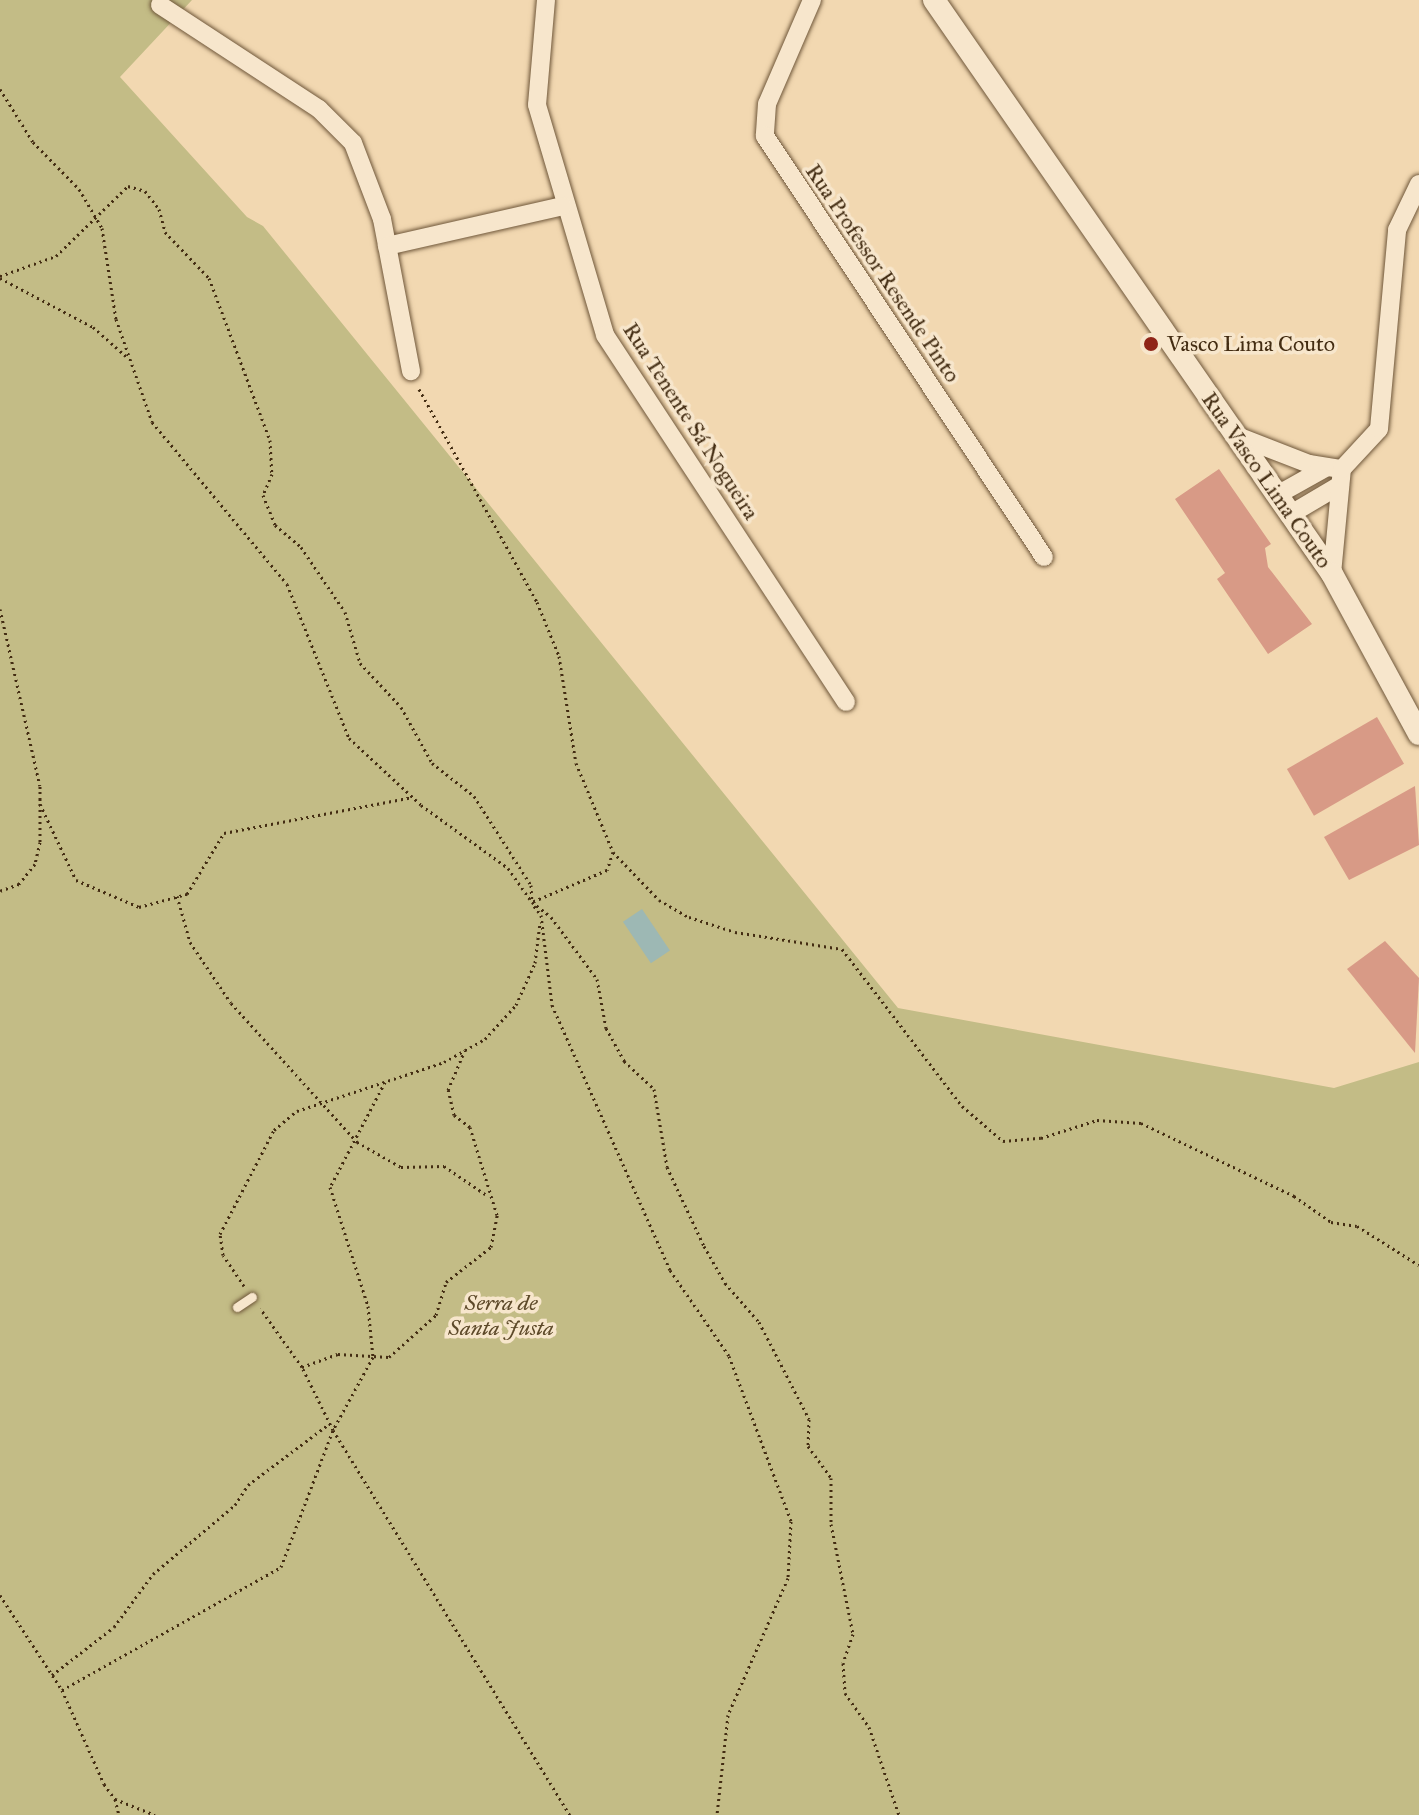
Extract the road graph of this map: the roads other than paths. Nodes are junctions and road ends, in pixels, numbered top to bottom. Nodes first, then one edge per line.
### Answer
1 (546, 0) edge
2 (812, 0) edge
3 (934, 0) edge
4 (160, 5) dead end
5 (1419, 184) edge
6 (563, 206) junction
7 (1413, 215) edge
8 (387, 246) junction
9 (411, 371) road end
10 (1237, 436) junction
11 (1337, 473) junction
12 (1277, 495) junction
13 (1291, 514) junction
14 (1044, 557) dead end
15 (1332, 574) junction
16 (846, 702) dead end
17 (1419, 734) edge
18 (252, 1297) road end
19 (237, 1307) dead end

1 - 6 street, Rua Tenente Sá Nogueira
2 - 14 street, Rua Professor Resende Pinto
3 - 10 street, Rua Vasco Lima Couto
4 - 8 street
5 - 7 street
6 - 8 street
6 - 16 street, Rua Tenente Sá Nogueira
7 - 11 street
8 - 9 street
10 - 11 street
10 - 12 street, Rua Vasco Lima Couto
11 - 12 street
11 - 13 street
11 - 15 street
12 - 13 street, Rua Vasco Lima Couto
13 - 15 street, Rua Vasco Lima Couto
15 - 17 street, Rua Vasco Lima Couto
18 - 19 lane

